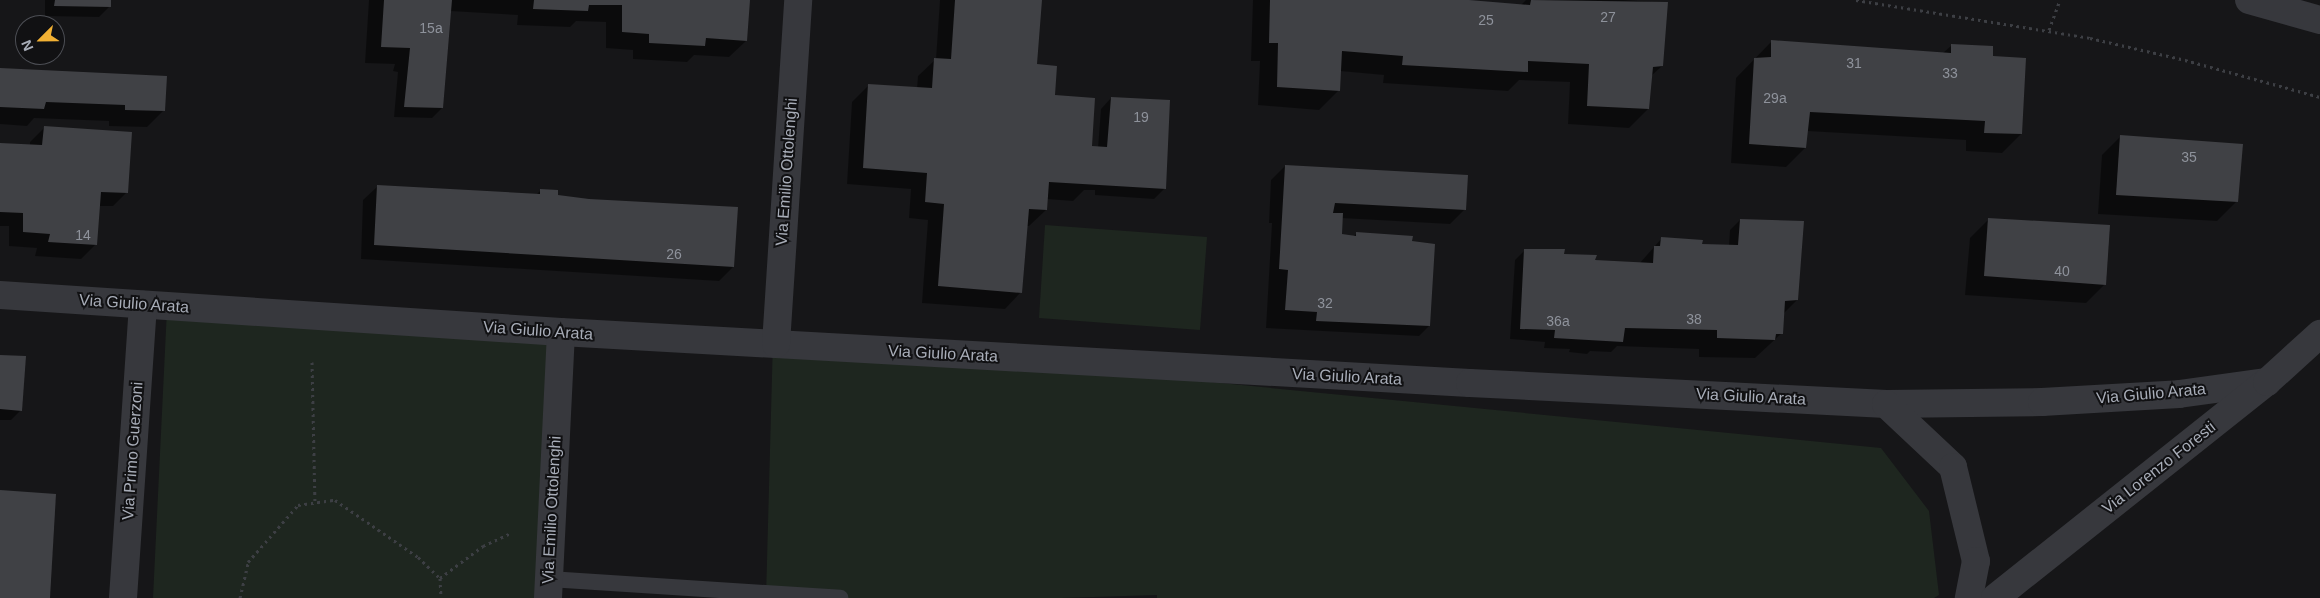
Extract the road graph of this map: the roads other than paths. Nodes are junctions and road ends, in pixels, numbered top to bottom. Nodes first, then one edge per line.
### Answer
1 (798, 0) edge
2 (2249, 0) edge
3 (2320, 20) edge
4 (0, 296) edge
5 (143, 305) junction
6 (561, 332) junction
7 (2320, 334) edge
8 (776, 344) junction
9 (2267, 382) junction
10 (1886, 404) junction
11 (548, 589) edge
12 (123, 598) edge
13 (840, 598) edge
14 (1969, 598) edge
15 (1995, 598) edge

1 - 8 street, Via Emilio Ottolenghi
2 - 3 street
4 - 5 street, Via Giulio Arata
5 - 6 street, Via Giulio Arata
5 - 12 street, Via Primo Guerzoni
6 - 8 street, Via Giulio Arata
6 - 11 street, Via Emilio Ottolenghi
7 - 9 street, Via Lorenzo Foresti
8 - 10 street, Via Giulio Arata
9 - 10 street, Via Giulio Arata
9 - 15 street, Via Lorenzo Foresti
10 - 14 street
11 - 13 lane

